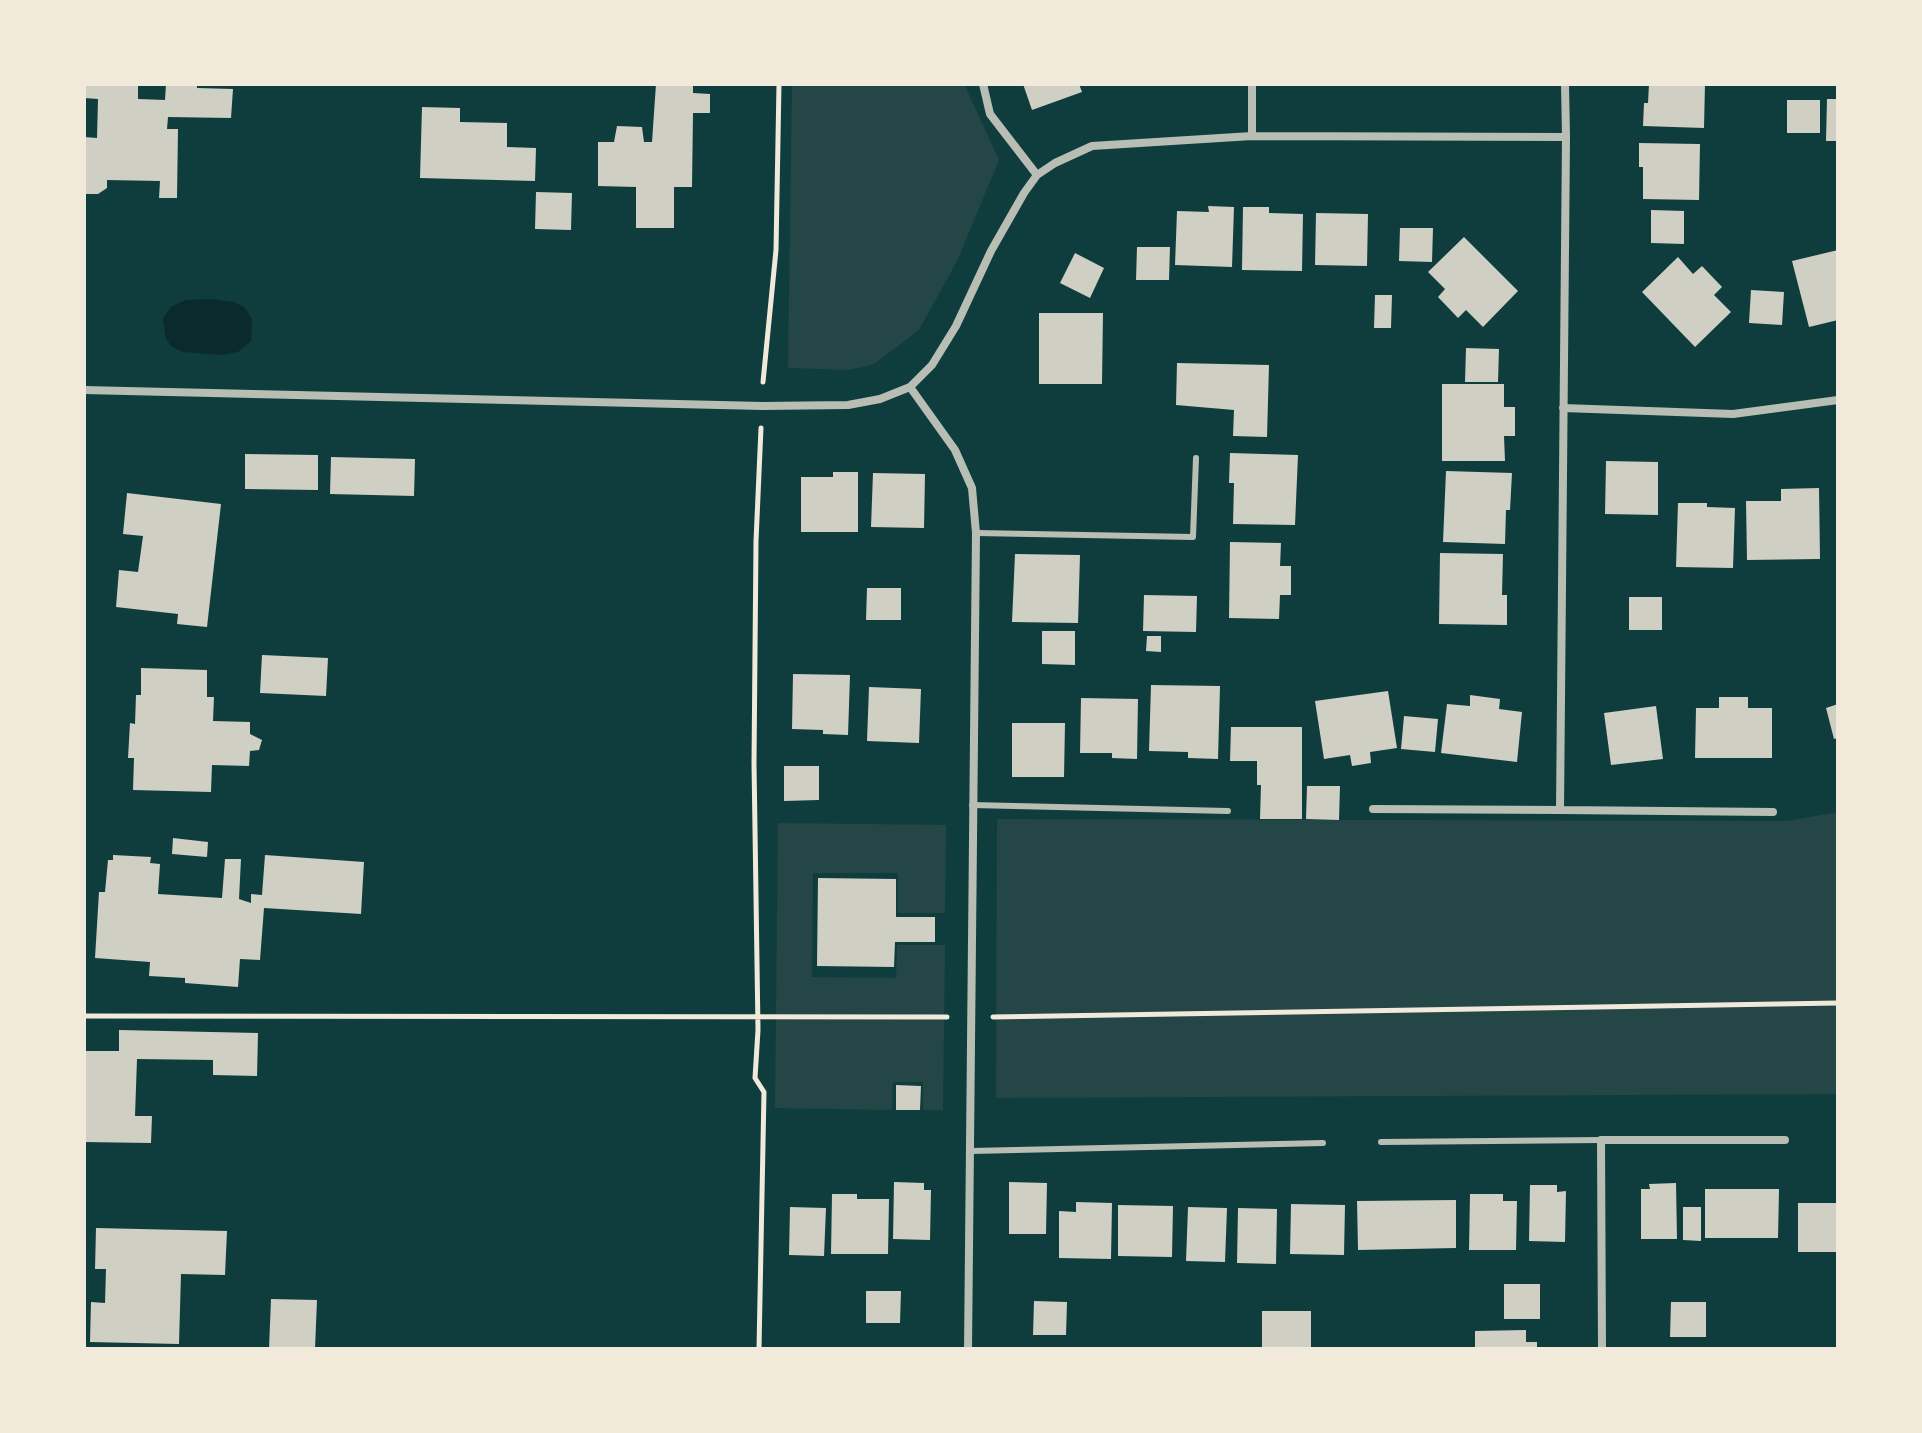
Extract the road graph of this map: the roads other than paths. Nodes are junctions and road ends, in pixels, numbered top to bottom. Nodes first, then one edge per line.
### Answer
1 (983, 84) edge
2 (1252, 84) edge
3 (1565, 84) edge
4 (1252, 136) junction
5 (1566, 137) junction
6 (1037, 175) junction
7 (910, 387) junction
8 (84, 390) edge
9 (1838, 400) edge
10 (1563, 408) junction
11 (1196, 458) dead end
12 (976, 533) junction
13 (972, 805) junction
14 (1373, 809) dead end
15 (1560, 810) junction
16 (1228, 811) dead end
17 (1773, 812) dead end
18 (1601, 1140) junction
19 (1785, 1140) dead end
20 (1381, 1142) dead end
21 (1323, 1143) dead end
22 (971, 1151) junction
23 (968, 1349) edge
24 (1602, 1349) edge

1 - 6 street
2 - 4 street
3 - 5 street
4 - 5 street
4 - 6 street
5 - 10 street
6 - 7 street
7 - 8 street
7 - 12 street
9 - 10 street
10 - 15 street
11 - 12 lane
12 - 13 street
13 - 16 lane
13 - 22 street
14 - 15 street
15 - 17 street
18 - 19 street
18 - 20 lane
18 - 24 street
21 - 22 lane
22 - 23 street

